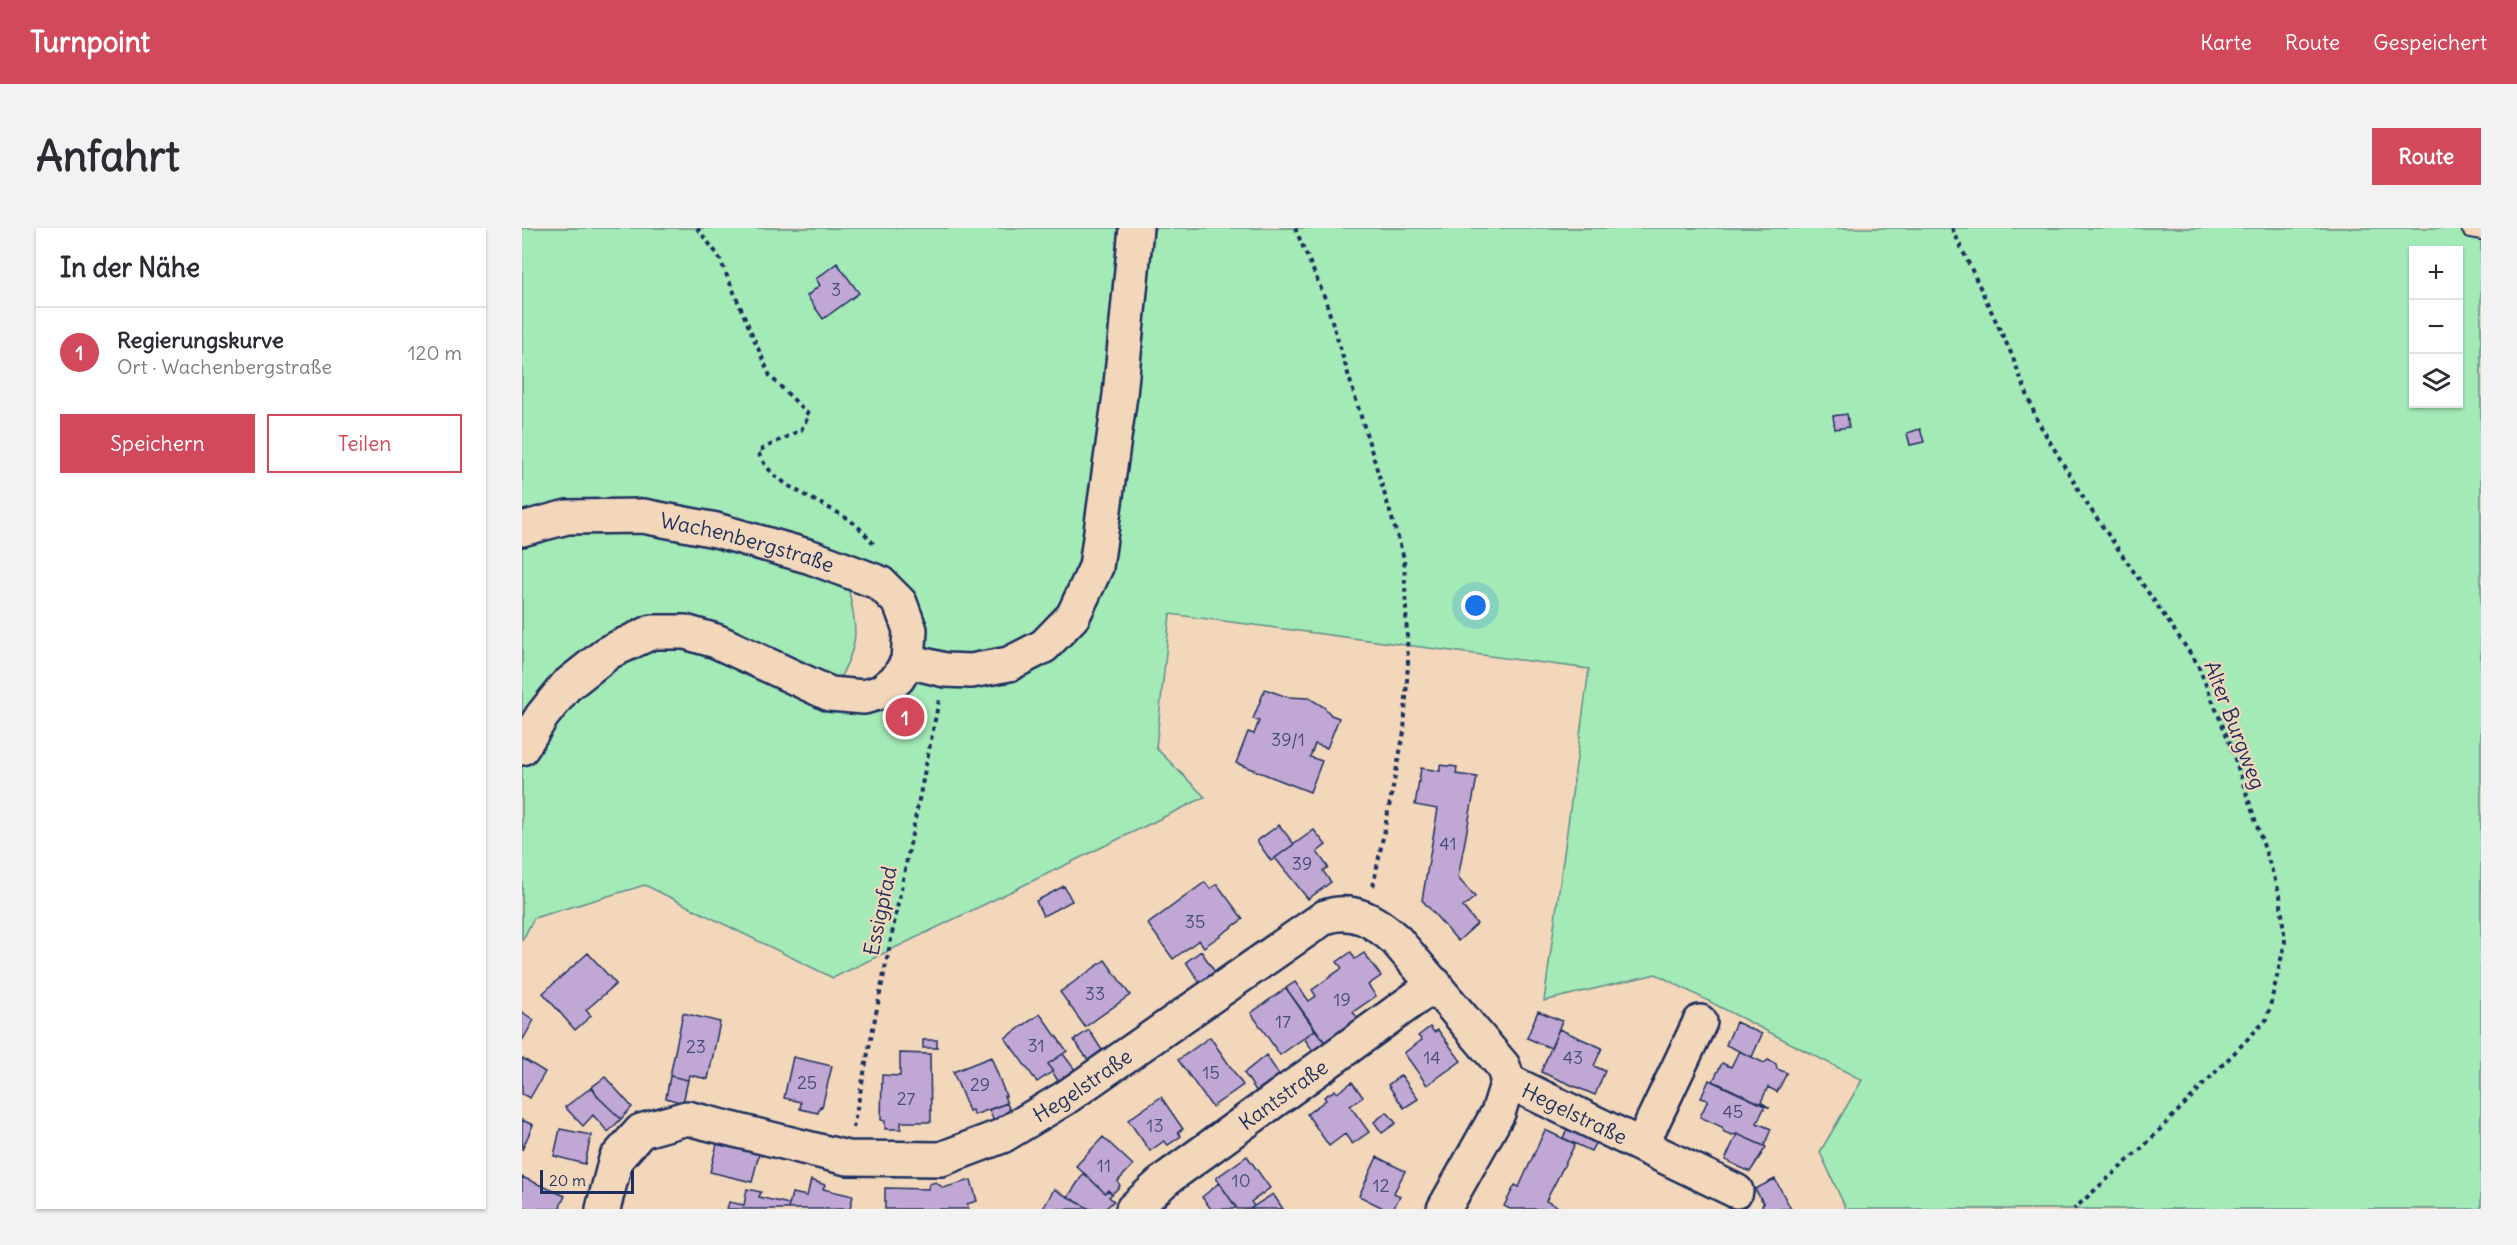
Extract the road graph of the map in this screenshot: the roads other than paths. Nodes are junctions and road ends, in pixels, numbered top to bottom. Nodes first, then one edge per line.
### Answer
1 (1136, 228) edge
2 (2471, 228) edge
3 (2481, 230) edge
4 (522, 529) edge
5 (924, 665) junction
6 (522, 748) edge
7 (1435, 984) junction
8 (1700, 1022) dead end
9 (1508, 1081) junction
10 (1641, 1144) junction
11 (1736, 1191) dead end
12 (603, 1209) edge
13 (1133, 1209) edge
14 (1444, 1209) edge

1 - 5 street
2 - 3 lane
4 - 5 street, Wachenbergstraße
5 - 6 street
7 - 9 street, Hegelstraße
7 - 12 street, Hegelstraße
7 - 13 street, Kantstraße
8 - 10 street, Hegelstraße
9 - 10 street, Hegelstraße
9 - 14 street, Hegelstraße
10 - 11 street, Hegelstraße

